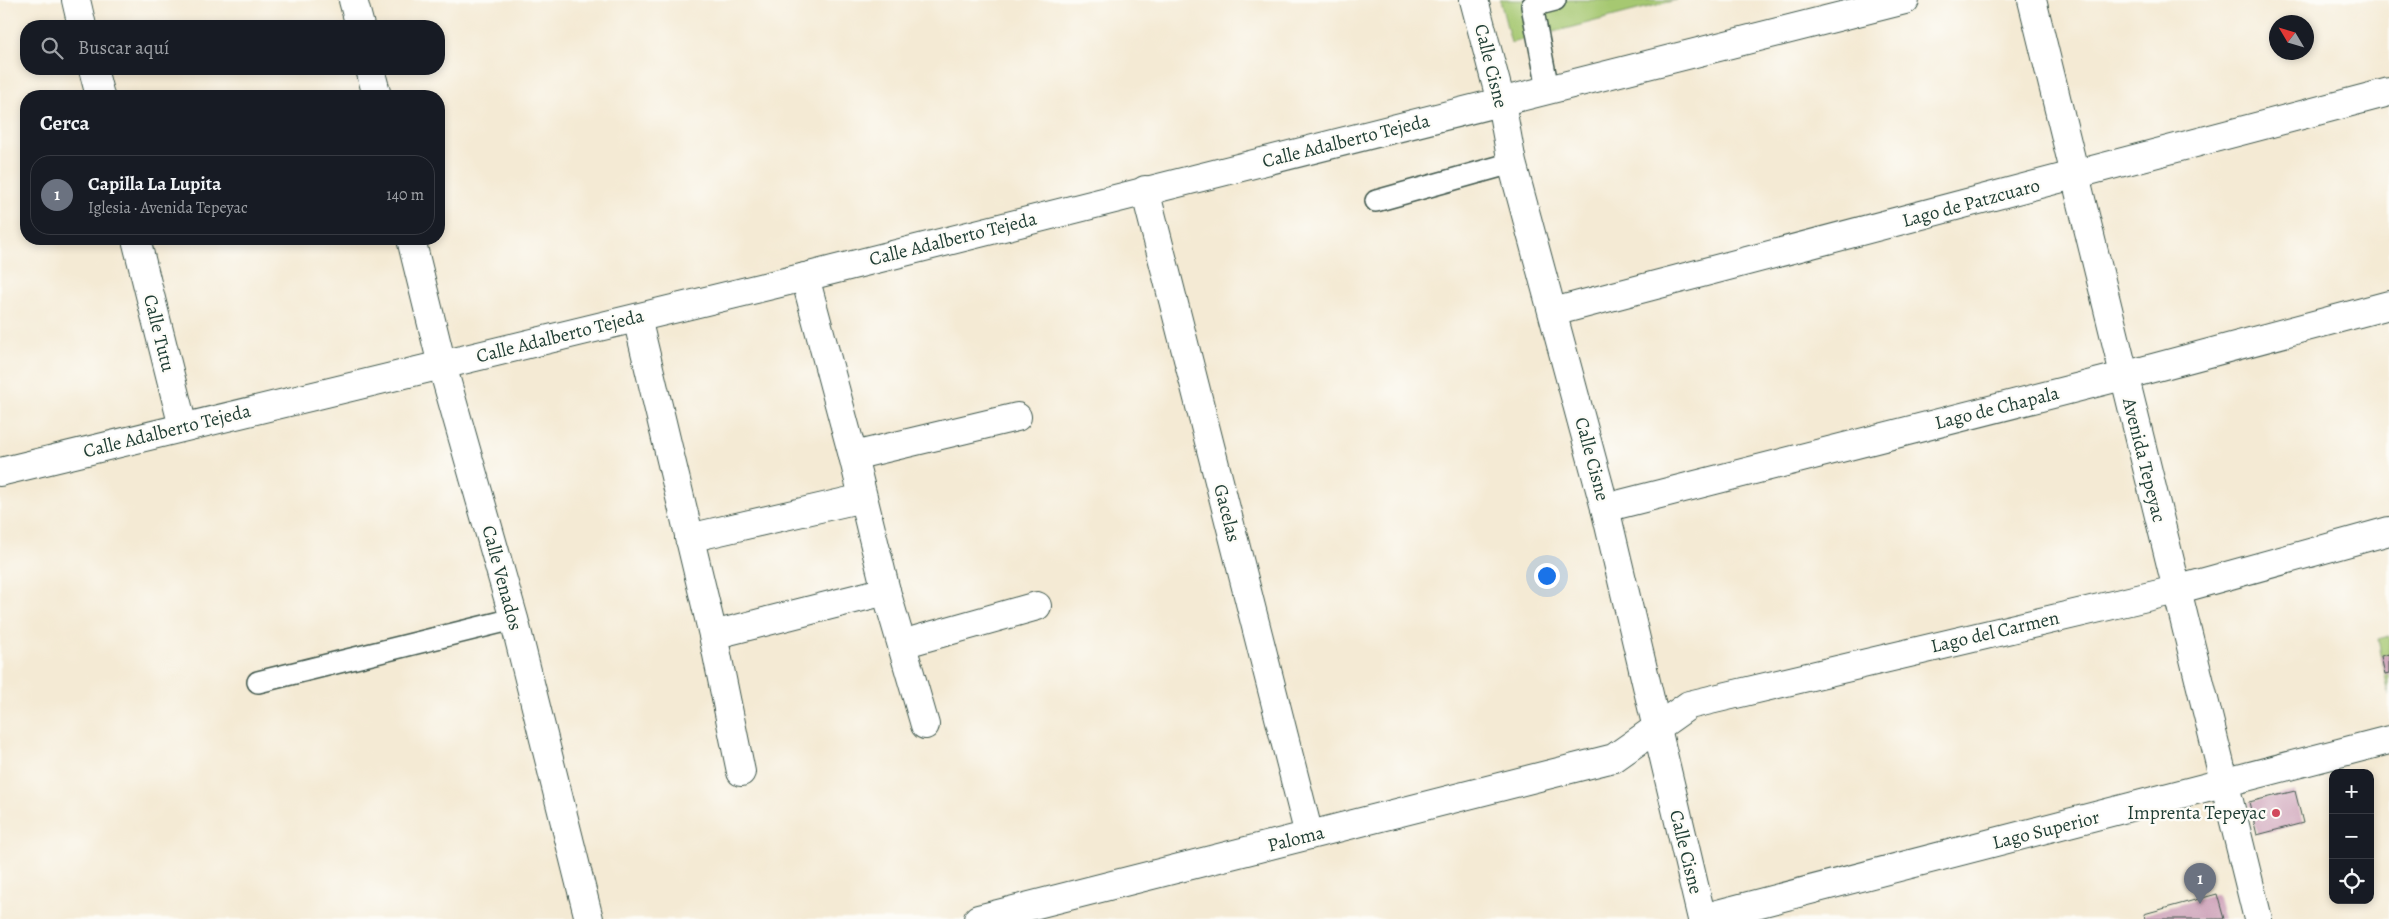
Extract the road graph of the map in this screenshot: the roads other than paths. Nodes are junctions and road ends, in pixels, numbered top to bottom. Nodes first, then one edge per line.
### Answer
1 (76, 0) edge
2 (353, 0) edge
3 (1474, 0) edge
4 (1554, 0) edge
5 (1905, 0) edge
6 (2032, 0) edge
7 (81, 20) edge
8 (358, 20) edge
9 (95, 75) edge
10 (372, 75) edge
11 (1548, 89) junction
12 (98, 90) edge
13 (375, 90) edge
14 (2389, 92) edge
15 (1501, 102) junction
16 (1512, 163) junction
17 (2077, 176) junction
18 (1145, 190) junction
19 (1376, 201) dead end
20 (138, 245) edge
21 (412, 245) edge
22 (805, 277) junction
23 (2389, 305) edge
24 (1553, 312) junction
25 (637, 318) junction
26 (442, 365) junction
27 (2123, 376) junction
28 (1017, 417) dead end
29 (183, 427) junction
30 (853, 456) junction
31 (0, 472) edge
32 (863, 498) junction
33 (1605, 508) junction
34 (2389, 531) edge
35 (689, 538) junction
36 (2176, 590) junction
37 (886, 591) junction
38 (1036, 606) dead end
39 (514, 619) junction
40 (713, 634) junction
41 (902, 644) junction
42 (258, 682) dead end
43 (925, 725) dead end
44 (1656, 727) junction
45 (2389, 740) edge
46 (1614, 758) joint
47 (741, 772) dead end
48 (2224, 785) junction
49 (1309, 835) junction
50 (589, 919) edge
51 (978, 919) edge
52 (1702, 919) edge
53 (2258, 919) edge

1 - 7 street
2 - 8 street
3 - 15 street, Calle Cisne
4 - 11 lane
5 - 11 street, Calle Adalberto Tejeda
6 - 17 street, Avenida Tepeyac
9 - 12 street
10 - 13 street
11 - 15 street, Calle Adalberto Tejeda
14 - 17 street, Lago de Patzcuaro
15 - 16 street, Calle Cisne
15 - 18 street, Calle Adalberto Tejeda
16 - 19 lane
16 - 24 street, Calle Cisne
17 - 24 street, Lago de Patzcuaro
17 - 27 street, Avenida Tepeyac
18 - 22 street, Calle Adalberto Tejeda
18 - 49 street, Gacelas
20 - 29 street, Calle Tutu
21 - 26 street, Calle Venados
22 - 25 street, Calle Adalberto Tejeda
22 - 30 street
23 - 27 street, Lago de Chapala
24 - 33 street, Calle Cisne
25 - 26 street, Calle Adalberto Tejeda
25 - 35 street
26 - 29 street, Calle Adalberto Tejeda
26 - 39 street, Calle Venados
27 - 33 street, Lago de Chapala
27 - 36 street, Avenida Tepeyac
28 - 30 street
29 - 31 street, Calle Adalberto Tejeda
30 - 32 street
32 - 35 street
32 - 37 street
33 - 44 street, Calle Cisne
34 - 36 street, Lago del Carmen
35 - 40 street
36 - 44 street, Lago del Carmen
36 - 48 street, Avenida Tepeyac
37 - 40 street
37 - 41 street
38 - 41 street
39 - 42 lane
39 - 50 street, Calle Venados
40 - 47 street
41 - 43 street
44 - 46 street, Lago del Carmen
44 - 52 street, Calle Cisne
45 - 48 street, Lago Superior
46 - 49 street, Paloma
48 - 52 street, Lago Superior
48 - 53 street, Avenida Tepeyac
49 - 51 street, Paloma

